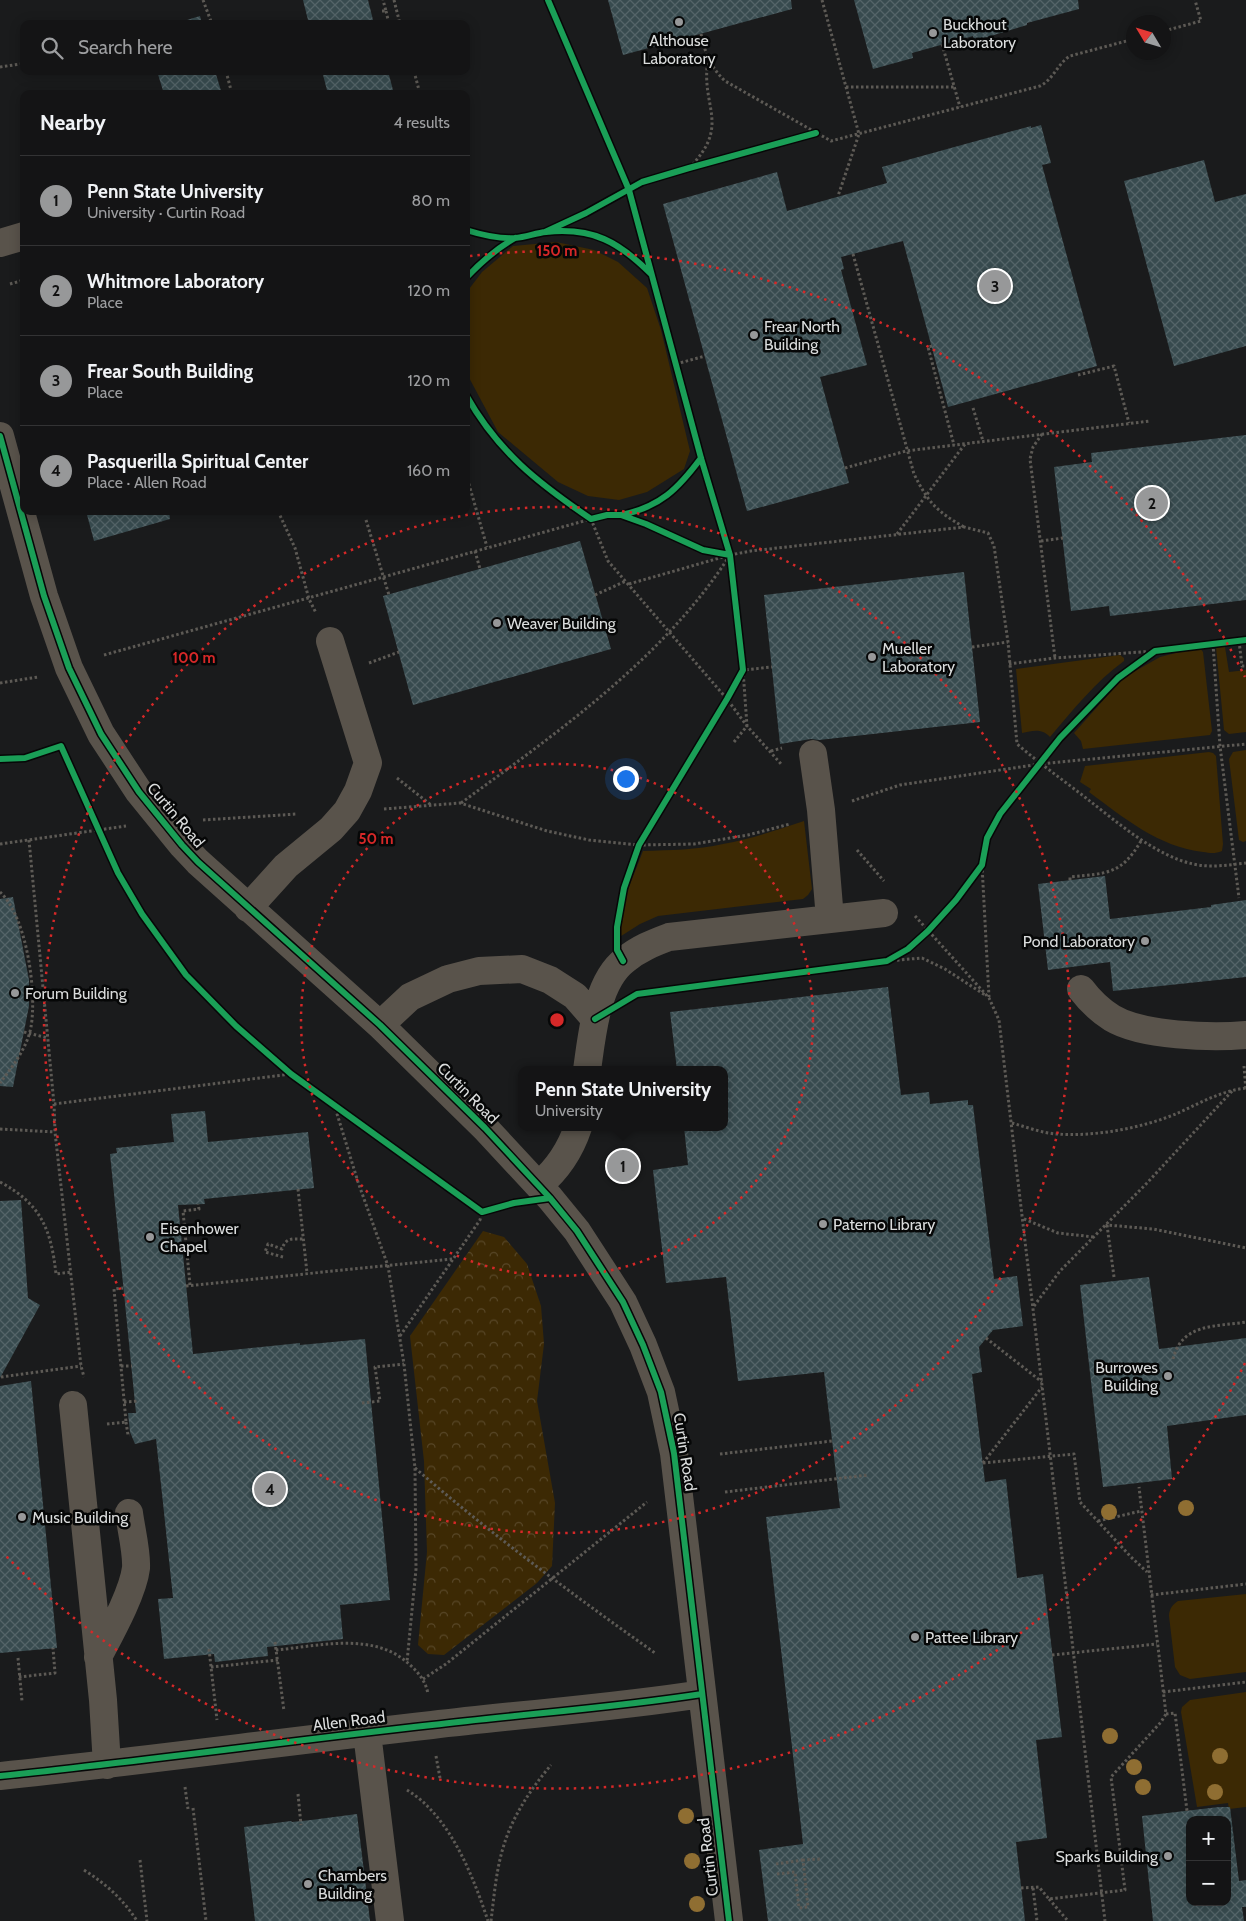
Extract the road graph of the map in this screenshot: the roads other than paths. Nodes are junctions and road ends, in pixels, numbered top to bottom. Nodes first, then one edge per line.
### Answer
1 (20, 237) edge
2 (0, 243) edge
3 (0, 436) edge
4 (20, 508) edge
5 (22, 515) edge
6 (330, 641) dead end
7 (813, 754) dead end
8 (895, 904) road end
9 (248, 908) junction
10 (830, 919) junction
11 (1081, 989) dead end
12 (595, 1019) junction
13 (380, 1025) junction
14 (1246, 1035) edge
15 (588, 1066) edge
16 (577, 1131) edge
17 (539, 1185) junction
18 (73, 1405) dead end
19 (129, 1513) dead end
20 (98, 1658) junction
21 (702, 1694) junction
22 (367, 1733) junction
23 (107, 1765) junction
24 (0, 1776) edge
25 (390, 1921) edge
26 (729, 1921) edge

1 - 2 street
3 - 4 street, Curtin Road
5 - 9 street, Curtin Road
6 - 9 street
7 - 10 street
8 - 10 street
9 - 13 street, Curtin Road
10 - 12 street
11 - 14 street
12 - 13 street
12 - 15 street
13 - 17 street, Curtin Road
16 - 17 street
17 - 21 street, Curtin Road
18 - 20 street
19 - 20 street
20 - 23 street
21 - 22 street, Allen Road
21 - 26 street, Curtin Road
22 - 23 street, Allen Road
22 - 25 street
23 - 24 street, Allen Road

